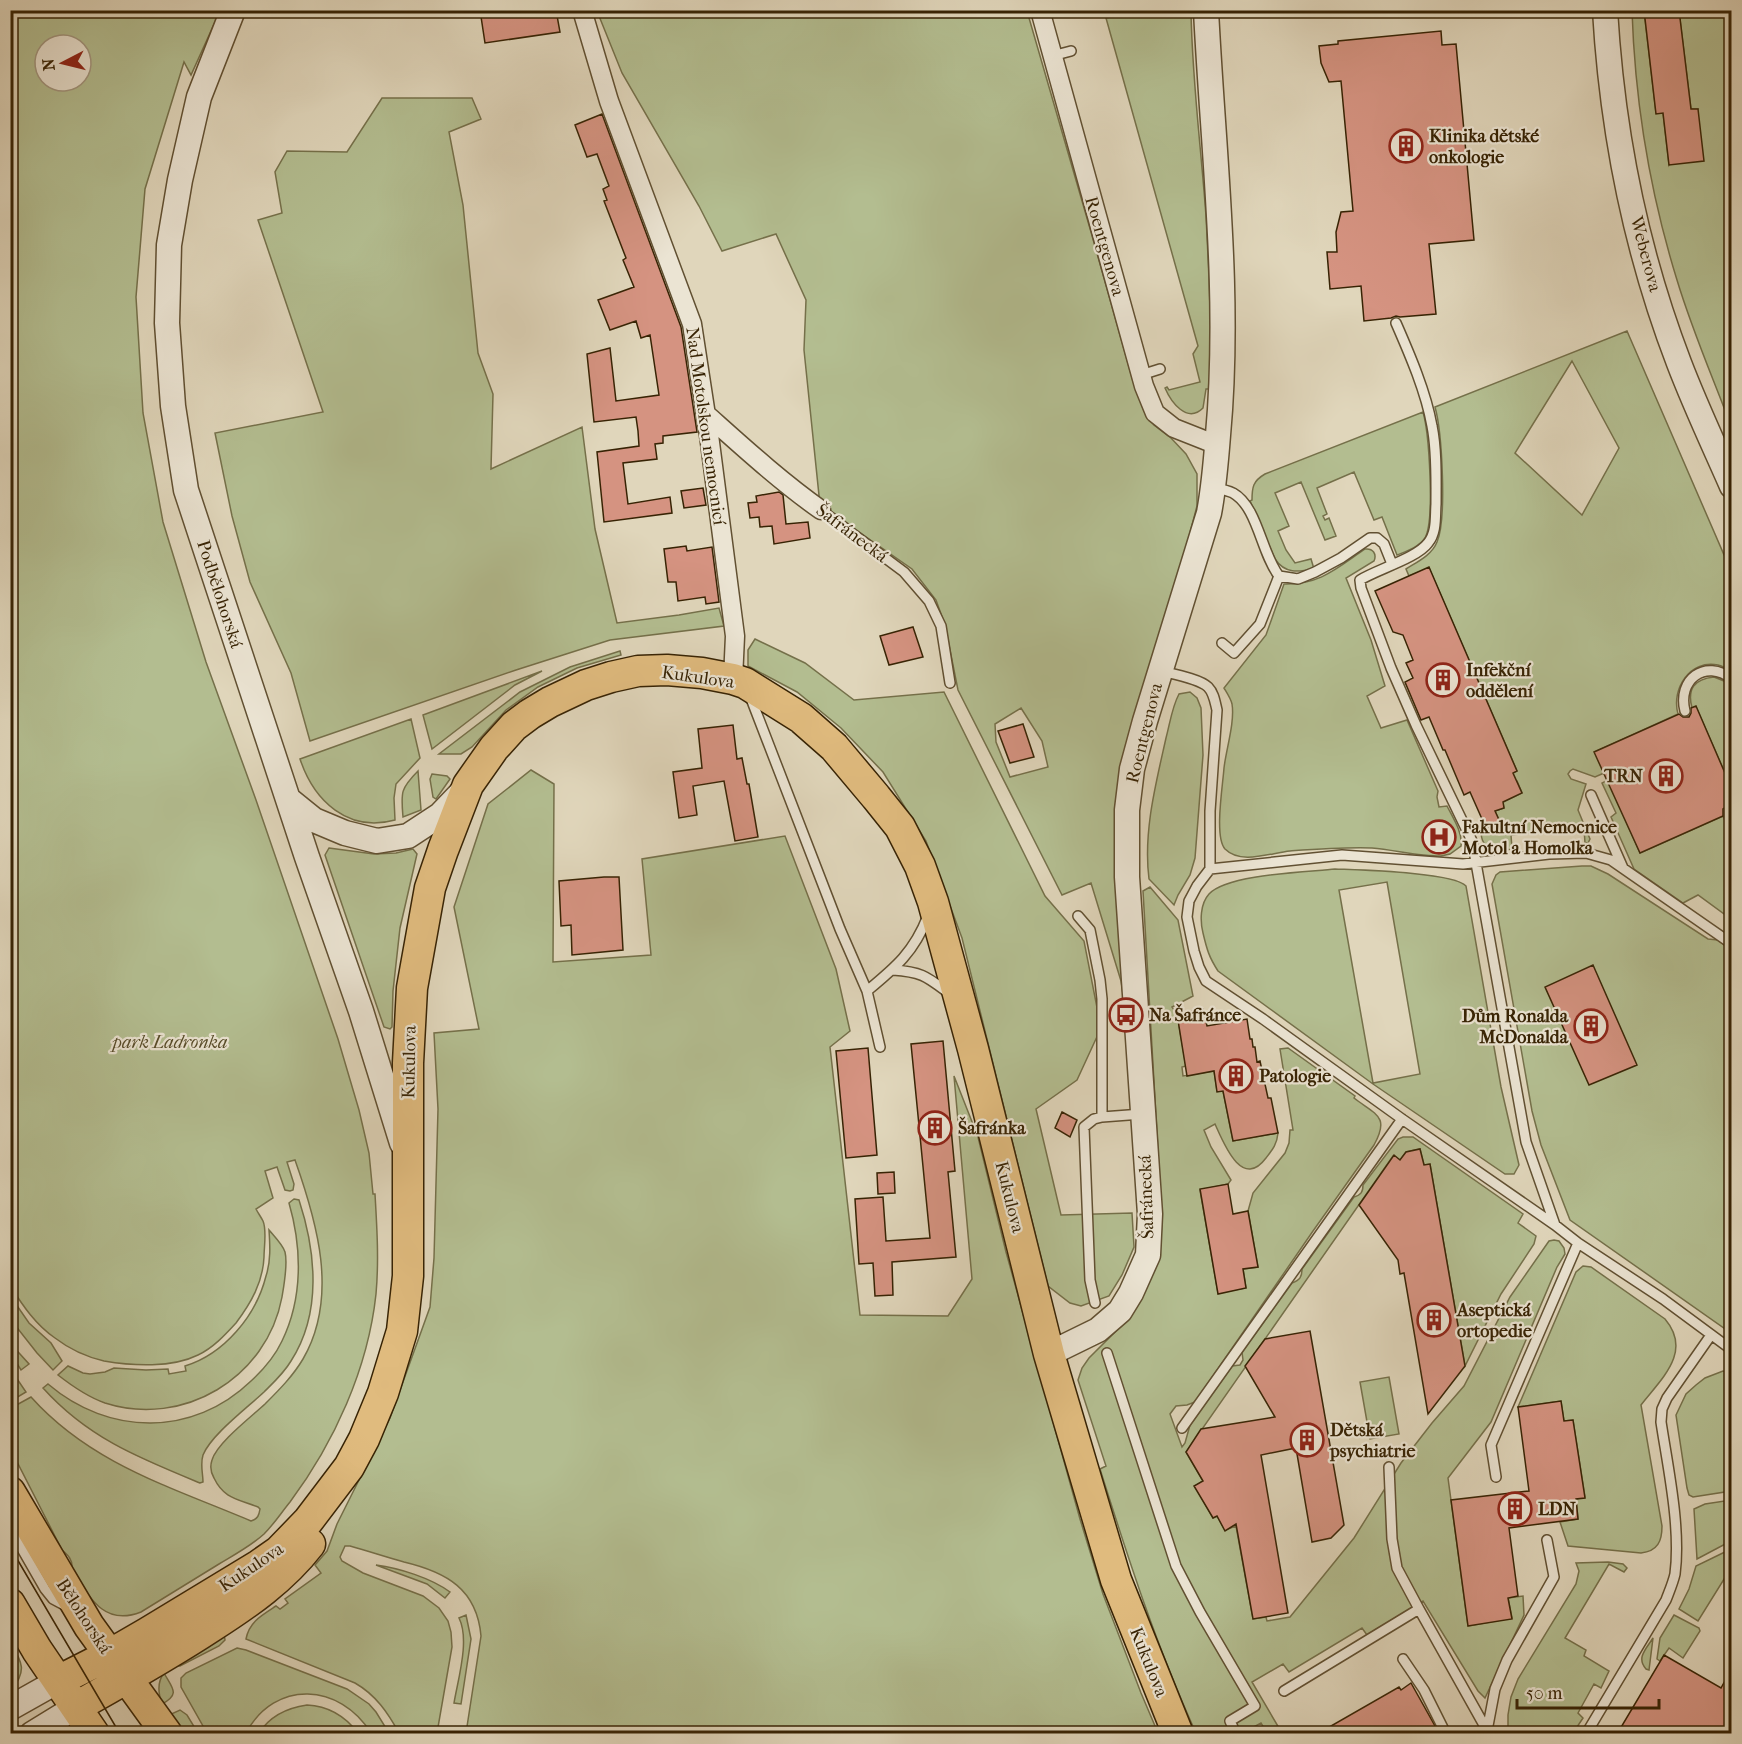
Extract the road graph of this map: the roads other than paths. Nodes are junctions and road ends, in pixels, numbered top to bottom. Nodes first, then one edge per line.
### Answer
1 (233, 10) edge
2 (582, 10) edge
3 (1040, 10) edge
4 (1206, 10) edge
5 (1605, 10) edge
6 (1071, 51) dead end
7 (1052, 56) junction
8 (1396, 323) dead end
9 (1160, 369) dead end
10 (1141, 375) junction
11 (706, 414) junction
12 (1218, 445) junction
13 (1731, 486) edge
14 (1214, 488) junction
15 (821, 510) joint
16 (1392, 564) junction
17 (1279, 576) junction
18 (1222, 643) dead end
19 (1160, 671) junction
20 (1731, 679) edge
21 (739, 681) junction
22 (950, 683) dead end
23 (1685, 711) dead end
24 (468, 785) junction
25 (1591, 795) dead end
26 (288, 799) junction
27 (1476, 863) junction
28 (1623, 868) junction
29 (1210, 869) junction
30 (933, 902) junction
31 (1077, 916) dead end
32 (1731, 944) edge
33 (893, 970) junction
34 (867, 991) junction
35 (961, 1003) junction
36 (1136, 1028) joint
37 (880, 1047) dead end
38 (1142, 1114) junction
39 (1101, 1117) junction
40 (1402, 1119) junction
41 (408, 1163) junction
42 (1555, 1225) junction
43 (1578, 1243) junction
44 (1095, 1303) dead end
45 (1711, 1335) junction
46 (1731, 1350) edge
47 (1107, 1353) dead end
48 (1049, 1354) junction
49 (1182, 1428) dead end
50 (1389, 1467) dead end
51 (1496, 1477) dead end
52 (10, 1492) edge
53 (10, 1528) edge
54 (1547, 1540) dead end
55 (10, 1604) edge
56 (1419, 1609) junction
57 (89, 1626) junction
58 (1403, 1659) dead end
59 (118, 1666) junction
60 (58, 1680) junction
61 (1284, 1691) dead end
62 (76, 1707) junction
63 (10, 1708) edge
64 (1488, 1732) edge
65 (32, 1734) edge
66 (94, 1734) edge
67 (167, 1734) edge
68 (1178, 1734) edge
69 (1236, 1734) edge
70 (1446, 1734) edge
71 (1586, 1734) edge

1 - 26 street, Podbělohorská
2 - 11 street, Nad Motolskou nemocnicí
3 - 7 street, Roentgenova
4 - 12 street, Roentgenova
5 - 13 street, Weberova
6 - 7 lane
7 - 10 street, Roentgenova
8 - 16 lane
9 - 10 lane
10 - 12 street, Roentgenova
11 - 15 street, Šafránecká
11 - 21 street, Nad Motolskou nemocnicí
12 - 14 street, Roentgenova
14 - 17 lane
14 - 19 street, Roentgenova
15 - 22 lane, Šafránecká
16 - 17 lane
16 - 27 lane
17 - 18 lane
19 - 29 lane
19 - 36 street, Roentgenova
20 - 23 lane
21 - 24 main road, Kukulova
21 - 30 main road, Kukulova
21 - 34 lane, Nad Motolskou nemocnicí
24 - 26 street
24 - 41 main road, Kukulova
25 - 28 lane
26 - 41 street, Podbělohorská
27 - 28 lane
27 - 29 lane
27 - 42 lane
28 - 32 lane
29 - 40 lane
30 - 33 lane
30 - 35 main road, Kukulova
31 - 39 lane
33 - 34 lane
33 - 35 lane
34 - 37 lane, Nad Motolskou nemocnicí
35 - 48 main road, Kukulova
36 - 38 street, Šafránecká
38 - 39 lane
38 - 48 street, Šafránecká
39 - 44 lane
40 - 42 lane
40 - 49 lane
41 - 59 main road, Kukulova
42 - 43 lane
43 - 45 lane
43 - 51 lane
45 - 46 lane
45 - 71 lane
47 - 69 lane
48 - 68 main road, Kukulova
50 - 56 lane
52 - 57 main road, Bělohorská
53 - 57 lane
54 - 64 lane
55 - 60 main road
56 - 61 lane
56 - 64 lane
57 - 59 main road, Bělohorská
58 - 70 lane
59 - 60 main road
59 - 62 main road
59 - 67 main road, Bělohorská
60 - 62 main road
60 - 63 street
62 - 65 street
62 - 66 main road

